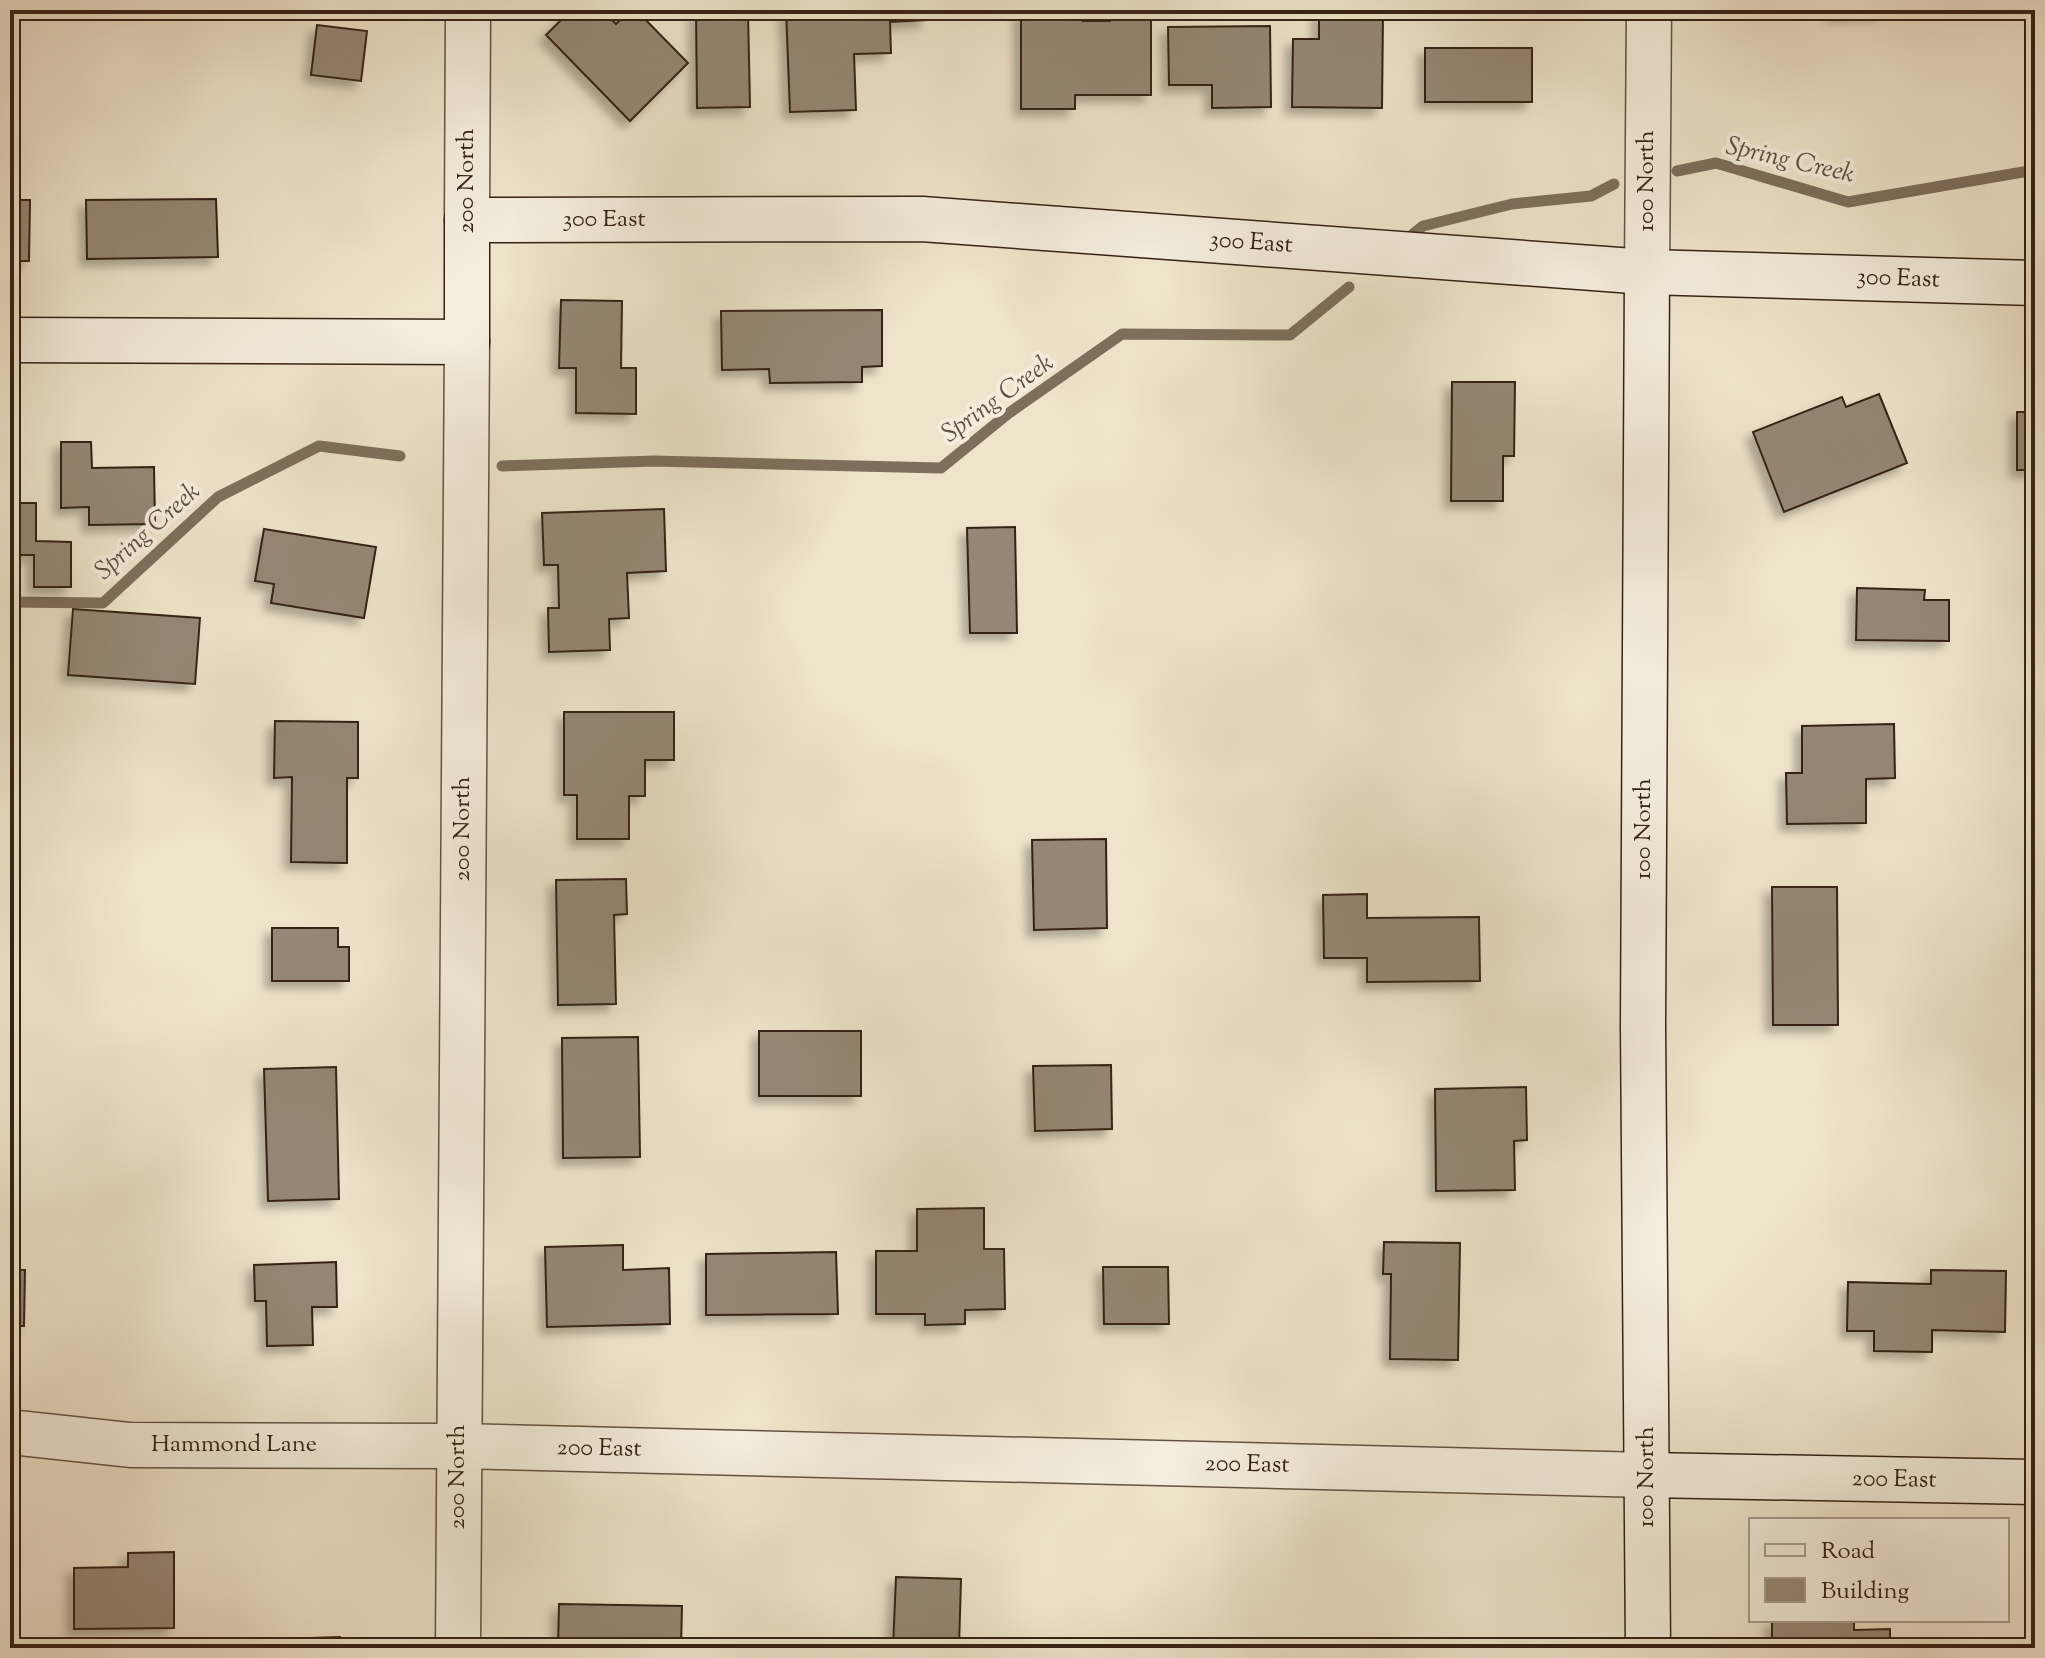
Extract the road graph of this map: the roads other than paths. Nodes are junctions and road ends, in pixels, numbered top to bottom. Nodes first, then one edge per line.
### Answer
1 (468, 10) edge
2 (1649, 10) edge
3 (467, 220) junction
4 (1647, 272) junction
5 (2035, 283) edge
6 (10, 340) edge
7 (467, 342) junction
8 (10, 1432) edge
9 (458, 1446) junction
10 (1647, 1475) junction
11 (2035, 1482) edge
12 (458, 1648) edge
13 (1648, 1648) edge

1 - 3 street, 200 North
2 - 4 street, 100 North
3 - 4 street, 300 East
3 - 7 street, 200 North
4 - 5 street, 300 East
4 - 10 street, 100 North
6 - 7 street
7 - 9 street, 200 North
8 - 9 street, Hammond Lane
9 - 10 street, 200 East
9 - 12 street, 200 North
10 - 11 street, 200 East
10 - 13 street, 100 North

